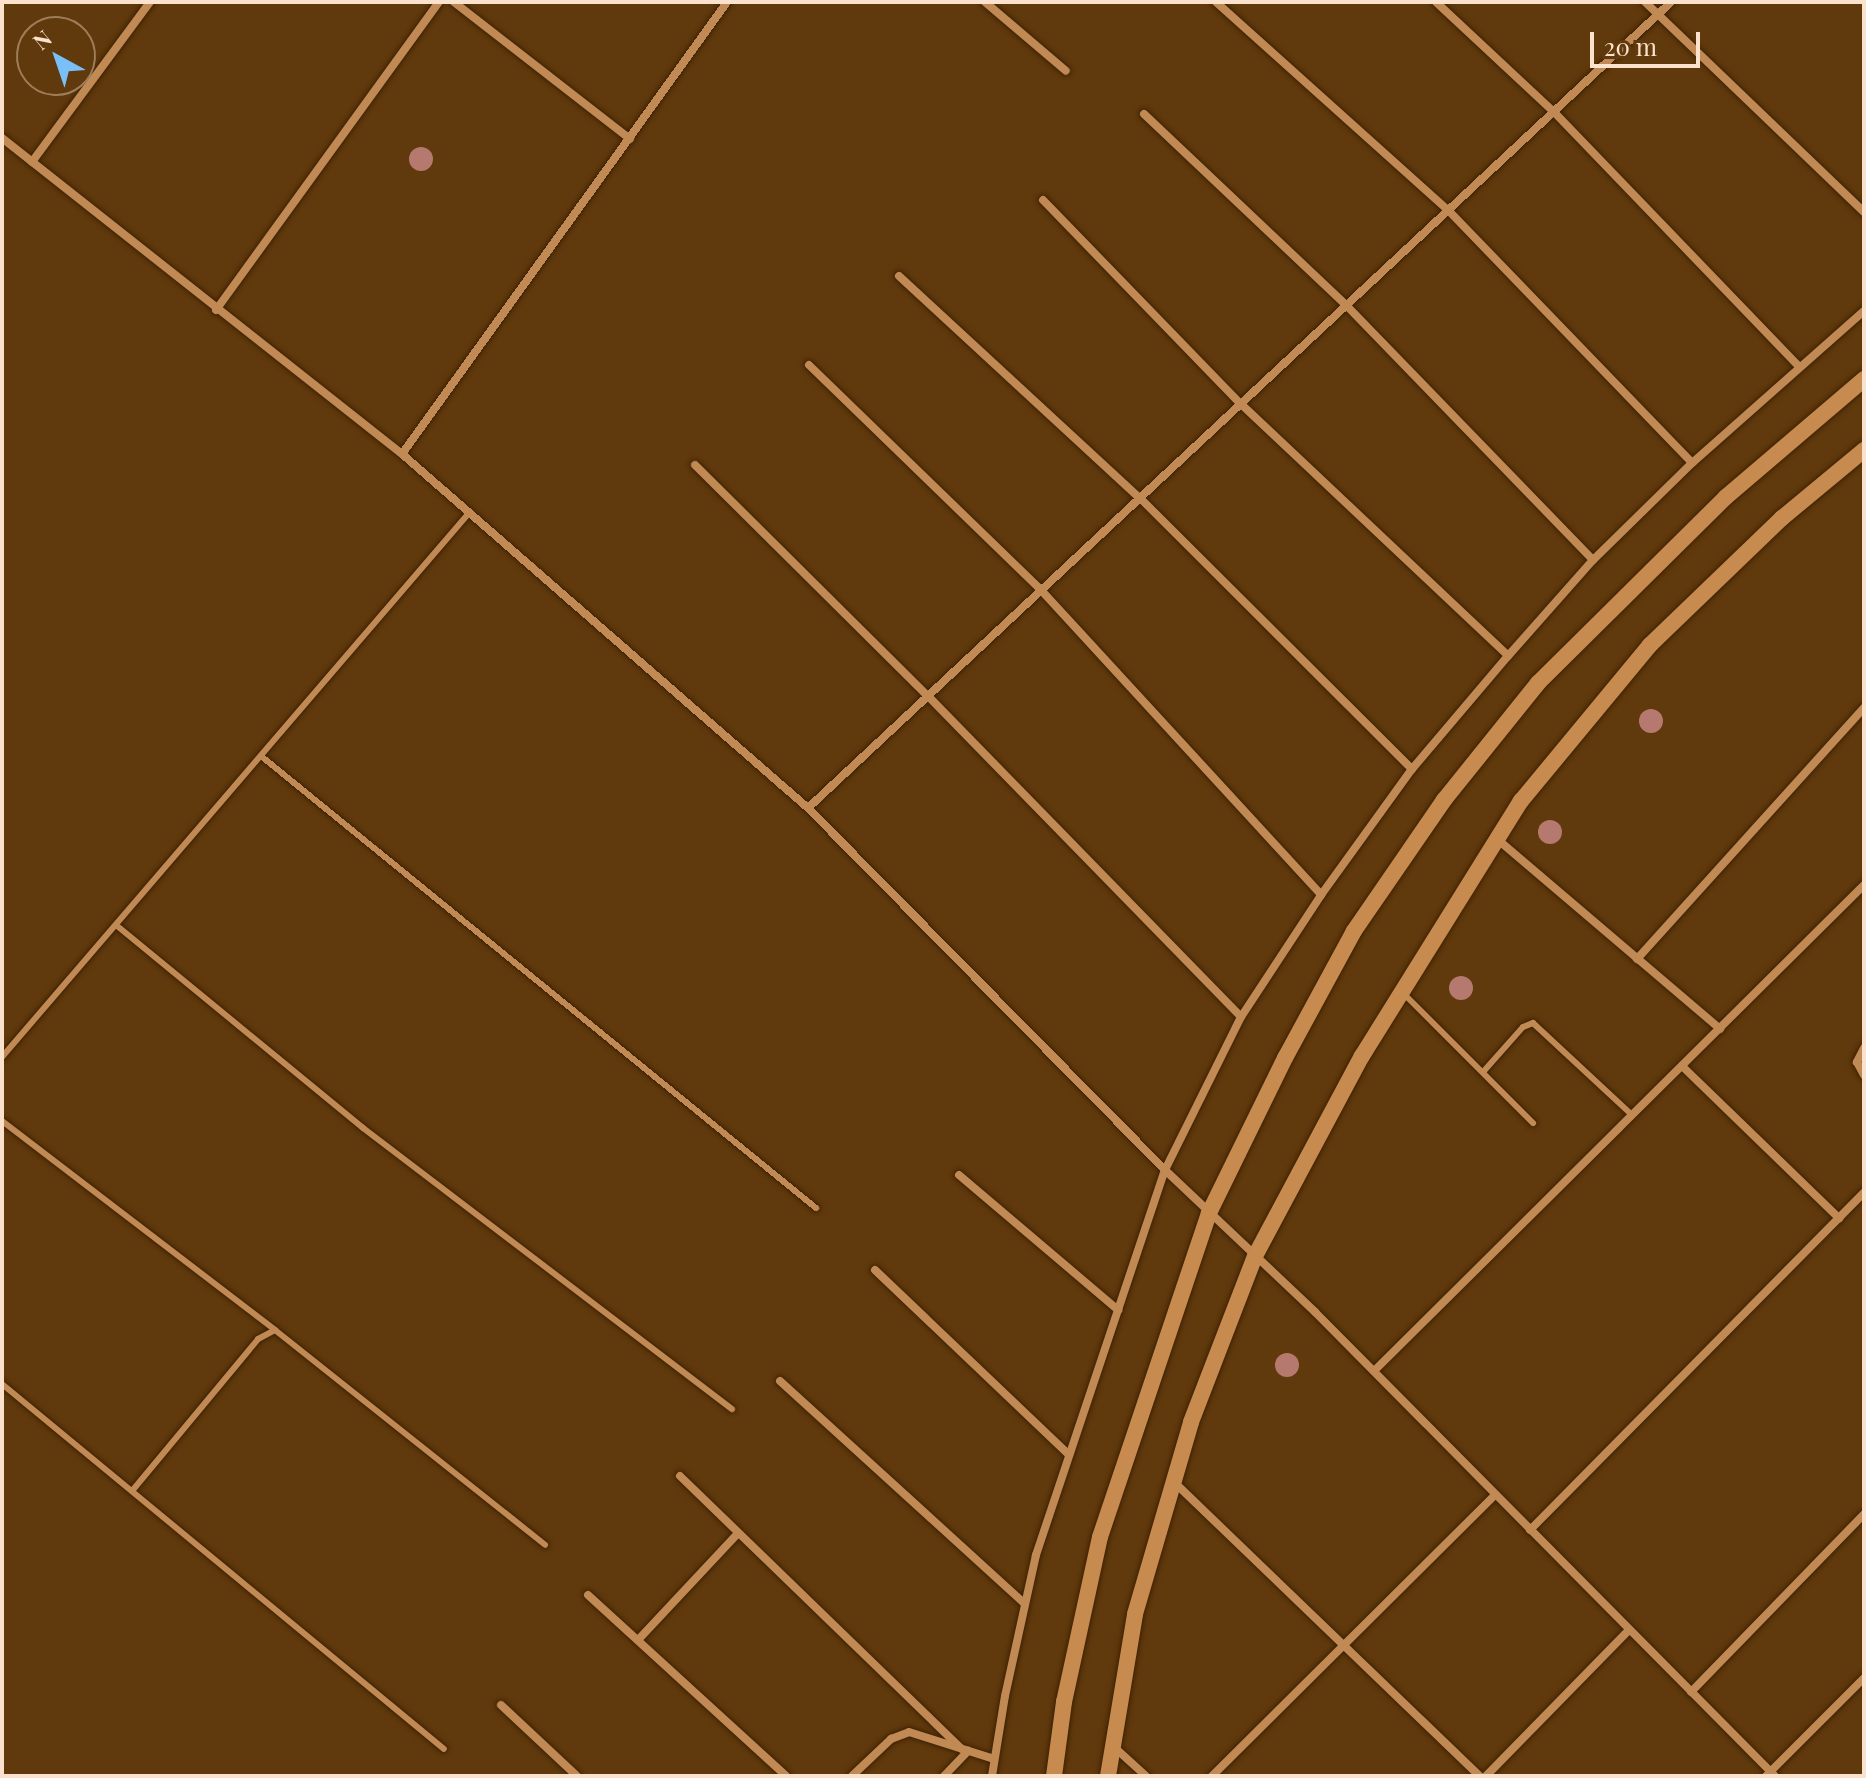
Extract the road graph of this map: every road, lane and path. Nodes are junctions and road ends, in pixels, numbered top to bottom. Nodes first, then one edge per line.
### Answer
1 (150, 2) edge
2 (439, 2) edge
3 (454, 2) edge
4 (727, 2) edge
5 (985, 2) edge
6 (1216, 2) edge
7 (1436, 2) edge
8 (1645, 2) edge
9 (1671, 2) edge
10 (1658, 14) junction
11 (1066, 71) dead end
12 (1554, 112) junction
13 (1144, 114) dead end
14 (2, 138) edge
15 (630, 139) junction
16 (32, 162) junction
17 (1043, 200) dead end
18 (1448, 210) junction
19 (1864, 212) edge
20 (899, 276) dead end
21 (1346, 305) junction
22 (216, 310) junction
23 (1864, 311) edge
24 (809, 365) dead end
25 (1799, 367) junction
26 (1864, 379) edge
27 (1241, 404) junction
28 (1864, 450) edge
29 (402, 454) junction
30 (1692, 463) junction
31 (695, 465) dead end
32 (1140, 498) junction
33 (469, 513) junction
34 (1593, 560) junction
35 (1041, 590) junction
36 (1508, 656) junction
37 (928, 696) junction
38 (1864, 708) edge
39 (261, 756) junction
40 (1412, 769) junction
41 (808, 808) junction
42 (1497, 839) junction
43 (1864, 885) edge
44 (1321, 895) junction
45 (116, 925) junction
46 (1637, 959) junction
47 (1402, 992) junction
48 (1241, 1017) junction
49 (1720, 1029) junction
50 (1864, 1048) edge
51 (2, 1057) edge
52 (1682, 1066) junction
53 (1483, 1072) junction
54 (1864, 1075) edge
55 (1632, 1115) junction
56 (2, 1121) edge
57 (1533, 1123) dead end
58 (1165, 1170) junction
59 (959, 1175) dead end
60 (1864, 1192) edge
61 (816, 1208) dead end
62 (1209, 1213) junction
63 (1839, 1218) junction
64 (1255, 1256) junction
65 (875, 1270) dead end
66 (1118, 1310) junction
67 (275, 1330) junction
68 (1374, 1371) junction
69 (780, 1381) dead end
70 (2, 1384) edge
71 (732, 1409) dead end
72 (1069, 1455) junction
73 (680, 1476) dead end
74 (1173, 1482) junction
75 (132, 1491) junction
76 (1495, 1495) junction
77 (1864, 1514) edge
78 (1530, 1530) junction
79 (738, 1533) junction
80 (545, 1545) dead end
81 (588, 1595) dead end
82 (1024, 1603) junction
83 (1629, 1630) junction
84 (638, 1640) junction
85 (1344, 1645) junction
86 (1864, 1678) edge
87 (1691, 1692) junction
88 (501, 1705) dead end
89 (1113, 1746) junction
90 (444, 1749) dead end
91 (965, 1750) junction
92 (994, 1759) junction
93 (1771, 1774) edge
94 (577, 1776) edge
95 (786, 1776) edge
96 (852, 1776) edge
97 (944, 1776) edge
98 (992, 1776) edge
99 (1054, 1776) edge
100 (1108, 1776) edge
101 (1146, 1776) edge
102 (1212, 1776) edge
103 (1480, 1776) edge
104 (1486, 1776) edge

1 - 16 street
2 - 22 street
3 - 15 street
4 - 15 street
5 - 11 street
6 - 18 street
7 - 12 street
8 - 10 street
9 - 10 street
10 - 12 street
10 - 19 street
12 - 18 street
12 - 25 street
13 - 21 street
14 - 16 street
15 - 29 street
16 - 22 street
17 - 27 street
18 - 21 street
18 - 30 street
20 - 32 street
21 - 27 street
21 - 34 street
22 - 29 street
23 - 25 street
24 - 35 street
25 - 30 street
26 - 62 street
27 - 32 street
27 - 36 street
28 - 42 street
29 - 33 street
30 - 34 street
31 - 37 street
32 - 35 street
32 - 40 street
33 - 39 lane
33 - 41 street
34 - 36 street
35 - 37 street
35 - 44 street
36 - 40 street
37 - 41 street
37 - 48 street
38 - 46 street
39 - 45 lane
39 - 61 lane
40 - 44 street
41 - 58 street
42 - 46 street
42 - 47 street
43 - 49 street
44 - 48 street
45 - 51 lane
45 - 71 lane
46 - 49 street
47 - 53 lane
47 - 64 street
48 - 58 street
49 - 52 street
50 - 54 street
52 - 55 street
52 - 63 street
53 - 55 lane
53 - 57 lane
55 - 68 street
56 - 67 lane
58 - 62 street
58 - 66 street
59 - 66 street
60 - 63 street
62 - 64 street
62 - 99 street
63 - 78 street
64 - 68 street
64 - 74 street
65 - 72 street
66 - 72 street
67 - 75 lane
67 - 80 lane
68 - 76 street
69 - 82 street
70 - 75 lane
72 - 82 street
73 - 79 street
74 - 85 street
74 - 89 street
75 - 90 lane
76 - 78 street
76 - 85 street
77 - 87 street
78 - 83 street
79 - 84 street
79 - 91 street
81 - 84 street
82 - 92 street
83 - 87 street
83 - 104 street
84 - 95 street
85 - 102 street
85 - 103 street
86 - 93 street
87 - 93 street
88 - 94 street
89 - 100 street
89 - 101 street
91 - 92 street
91 - 96 street
91 - 97 street
92 - 98 street

